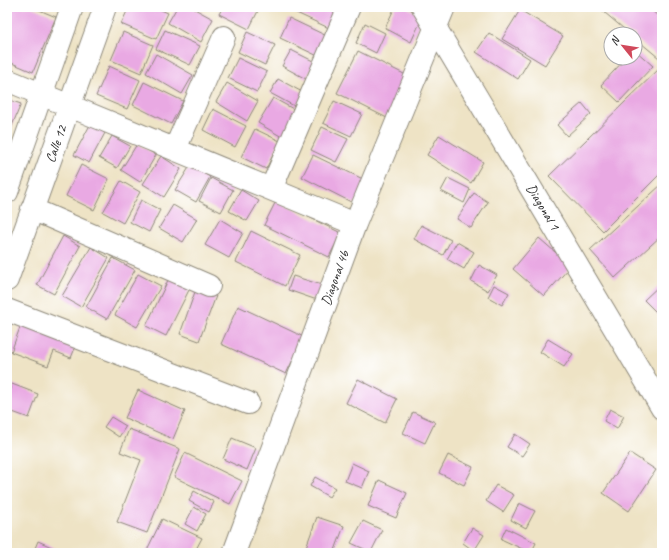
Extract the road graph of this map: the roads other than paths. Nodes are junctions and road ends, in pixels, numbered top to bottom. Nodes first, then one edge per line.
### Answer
1 (72, 7) edge
2 (105, 7) edge
3 (349, 7) edge
4 (423, 7) edge
5 (440, 17) edge
6 (224, 36) dead end
7 (7, 80) edge
8 (42, 94) junction
9 (70, 106) junction
10 (175, 149) junction
11 (271, 189) junction
12 (7, 192) edge
13 (32, 209) junction
14 (355, 224) junction
15 (7, 280) edge
16 (209, 286) dead end
17 (7, 310) edge
18 (248, 402) dead end
19 (662, 408) edge
20 (234, 553) edge

1 - 8 street
2 - 9 street, Calle 12
3 - 11 street
4 - 5 street, Diagonal 1
5 - 14 street, Diagonal 4b
5 - 19 street, Diagonal 1
6 - 10 street
7 - 8 street
8 - 9 street
8 - 12 street
9 - 10 street
9 - 13 street, Calle 12
10 - 11 street
11 - 14 street
13 - 15 street, Calle 12
13 - 16 street
14 - 20 street, Diagonal 4b
17 - 18 street

